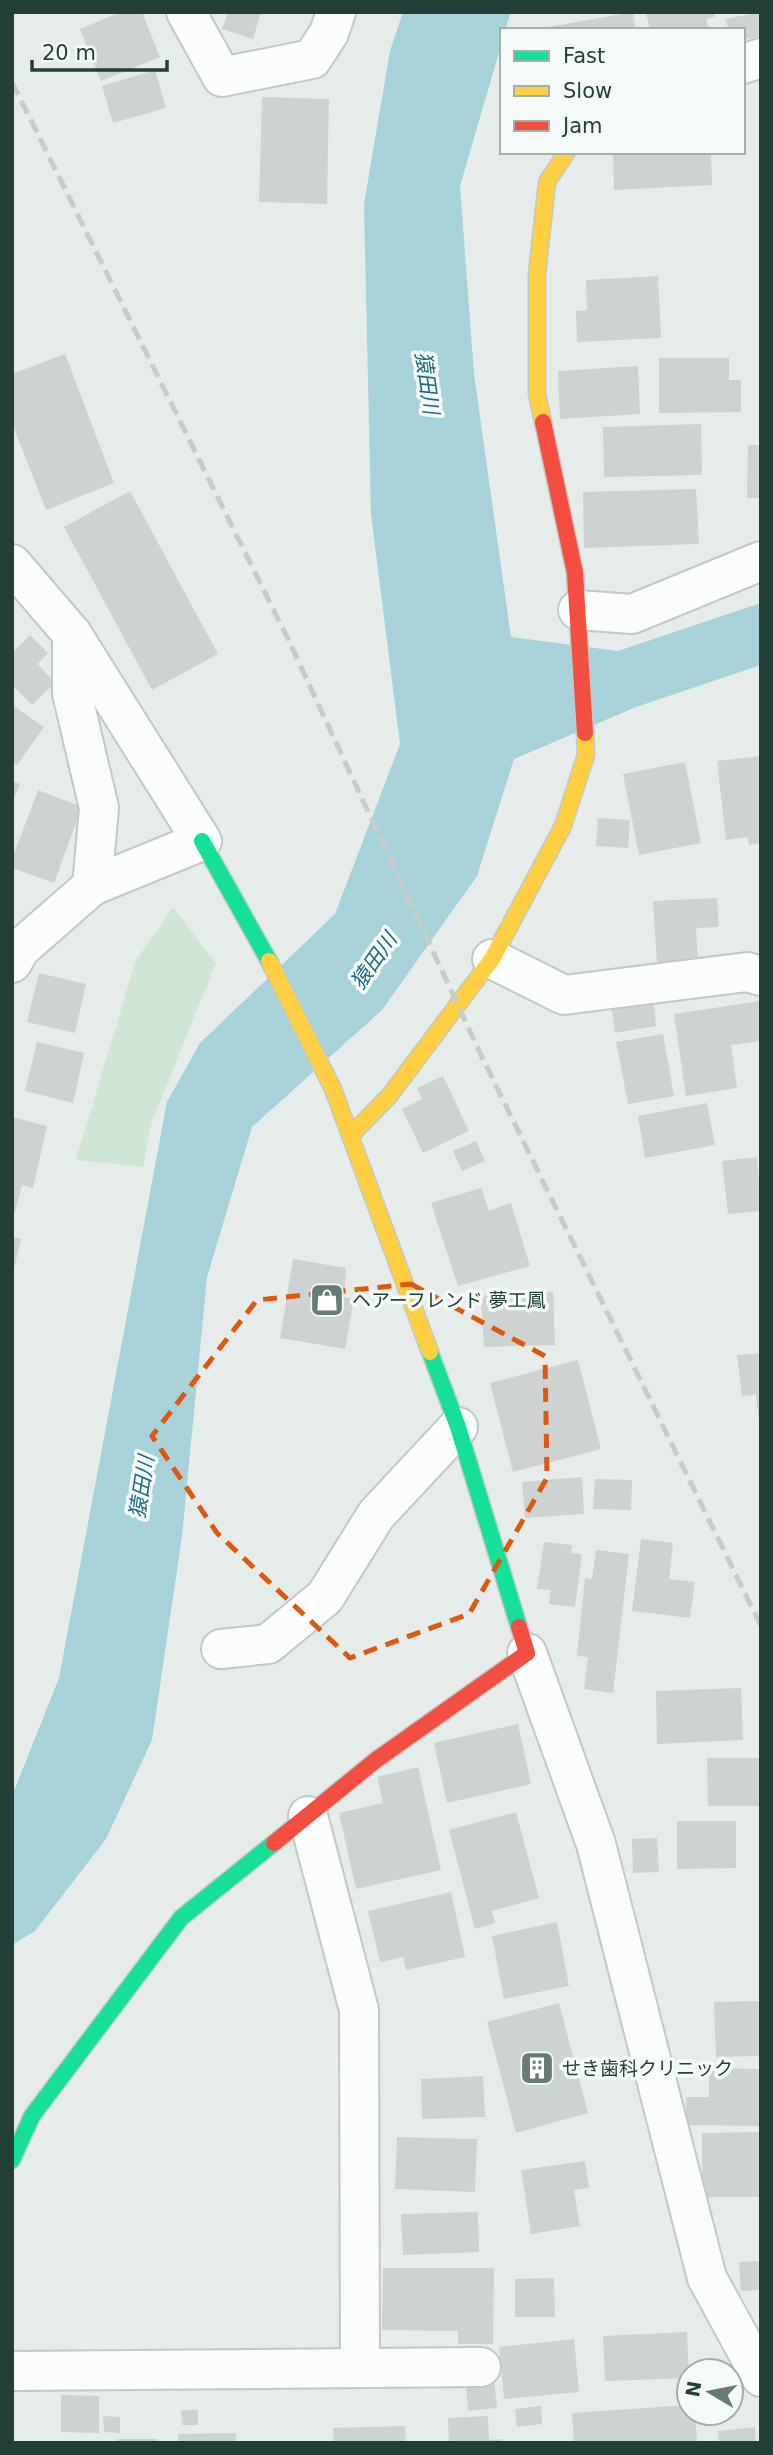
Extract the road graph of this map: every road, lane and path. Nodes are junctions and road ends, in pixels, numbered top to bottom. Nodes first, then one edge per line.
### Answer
1 (187, 12) edge
2 (336, 12) edge
3 (566, 154) edge
4 (761, 561) edge
5 (12, 564) edge
6 (579, 620) junction
7 (72, 634) junction
8 (202, 841) junction
9 (92, 886) junction
10 (492, 959) junction
11 (12, 963) edge
12 (761, 976) edge
13 (351, 1135) junction
14 (458, 1427) junction
15 (221, 1649) dead end
16 (527, 1653) junction
17 (308, 1816) junction
18 (12, 2160) edge
19 (757, 2363) edge
20 (481, 2367) dead end
21 (360, 2368) junction
22 (12, 2371) edge

1 - 2 street
3 - 6 street
4 - 6 street
5 - 7 street
6 - 10 street
7 - 8 street
7 - 9 street
8 - 9 street
8 - 13 street
9 - 11 street
10 - 12 street
10 - 13 street
13 - 14 street
14 - 15 street
14 - 16 street
16 - 17 street
16 - 19 street
17 - 18 street
17 - 21 street
20 - 21 street
21 - 22 street

